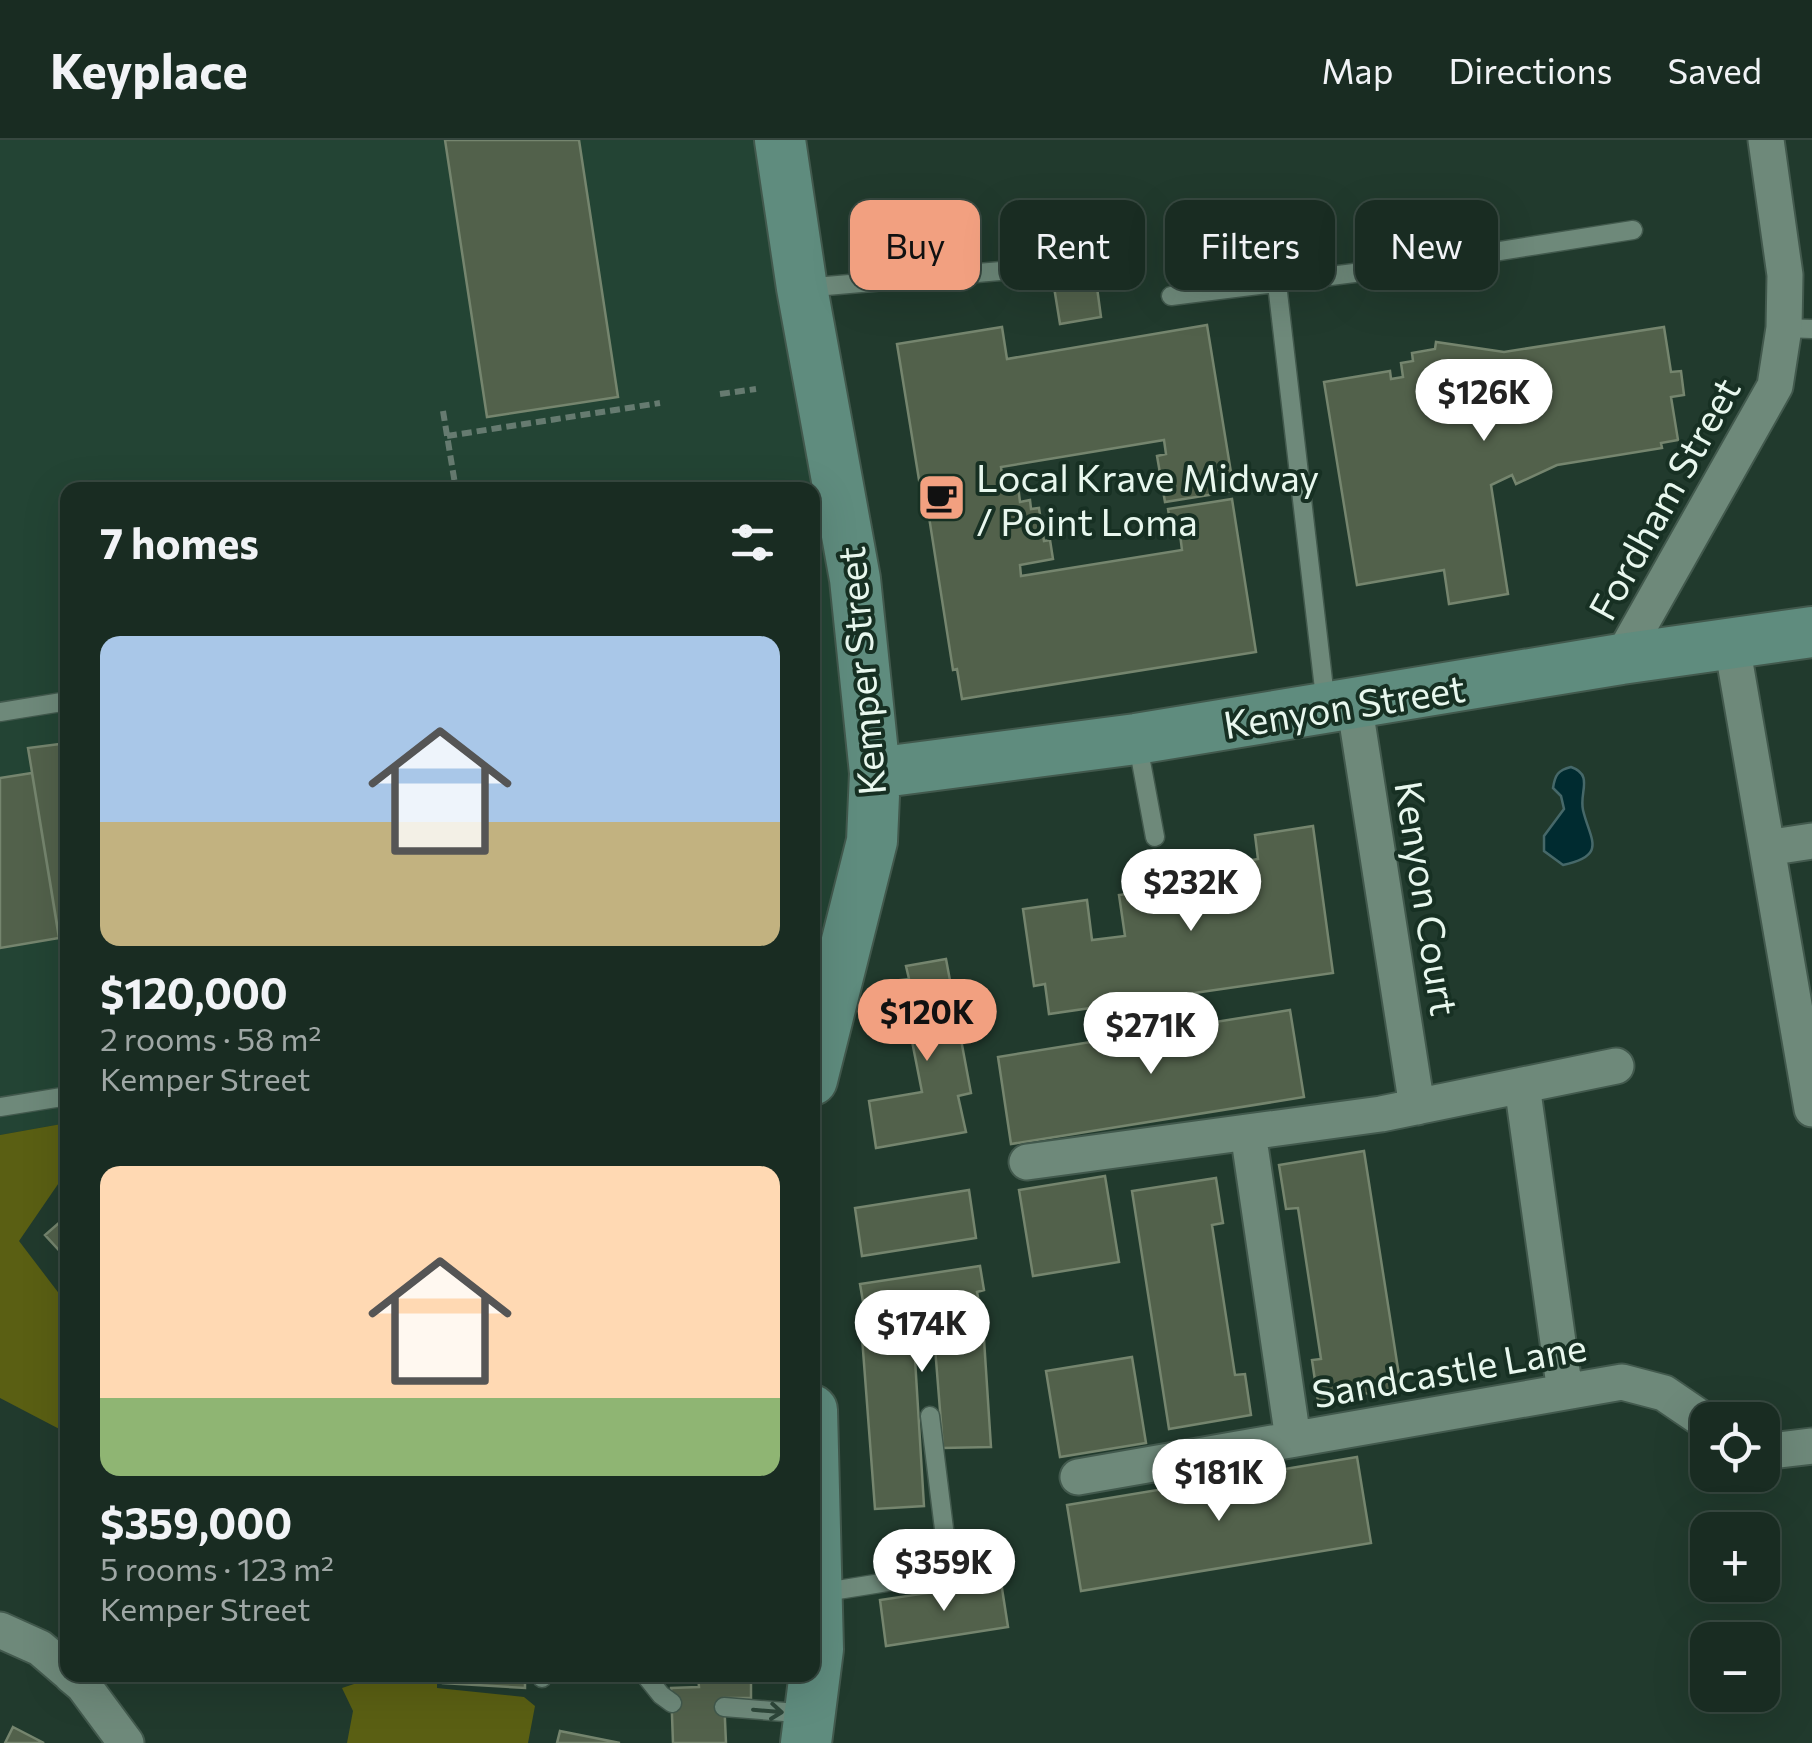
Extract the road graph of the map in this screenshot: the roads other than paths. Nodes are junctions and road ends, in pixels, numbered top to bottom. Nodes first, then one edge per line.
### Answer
1 (780, 140) edge
2 (1766, 140) edge
3 (1633, 230) dead end
4 (1000, 271) edge
5 (1335, 275) edge
6 (802, 288) junction
7 (1224, 290) edge
8 (1278, 290) edge
9 (1172, 296) dead end
10 (1798, 328) edge
11 (1812, 632) edge
12 (1732, 645) junction
13 (1621, 659) junction
14 (60, 703) edge
15 (1340, 705) junction
16 (0, 712) edge
17 (1136, 739) junction
18 (875, 774) junction
19 (1154, 837) dead end
20 (1812, 841) edge
21 (1767, 848) junction
22 (823, 999) edge
23 (1616, 1066) dead end
24 (1522, 1085) junction
25 (60, 1097) edge
26 (0, 1107) edge
27 (1417, 1107) junction
28 (1812, 1110) edge
29 (1248, 1132) junction
30 (1028, 1162) dead end
31 (1565, 1392) junction
32 (1690, 1411) edge
33 (930, 1416) dead end
34 (1293, 1439) junction
35 (1812, 1446) edge
36 (1780, 1450) edge
37 (1078, 1476) dead end
38 (820, 1593) edge
39 (0, 1630) edge
40 (60, 1665) edge
41 (79, 1682) edge
42 (651, 1682) edge
43 (814, 1682) edge
44 (672, 1703) dead end
45 (724, 1707) dead end
46 (808, 1729) edge
47 (126, 1743) edge

1 - 6 street, Kemper Street
2 - 10 street, Fordham Street
3 - 5 lane
4 - 6 lane
6 - 18 street, Kemper Street
7 - 9 lane
8 - 15 lane
10 - 13 street, Fordham Street
11 - 12 street, Kenyon Street
12 - 13 street, Kenyon Street
12 - 21 street
13 - 15 street, Kenyon Street
14 - 16 lane
15 - 17 street, Kenyon Street
15 - 27 street, Kenyon Court
17 - 18 street, Kenyon Street
17 - 19 lane
18 - 22 street, Kemper Street
20 - 21 street
21 - 28 street
23 - 24 street
24 - 27 street
24 - 31 street
25 - 26 lane
27 - 29 street
29 - 30 street
29 - 34 street
31 - 32 street, Sandcastle Lane
31 - 34 street, Sandcastle Lane
33 - 38 lane
34 - 37 street, Sandcastle Lane
35 - 36 street
39 - 40 street
41 - 47 street
42 - 44 lane
43 - 46 street
45 -> 46 lane

